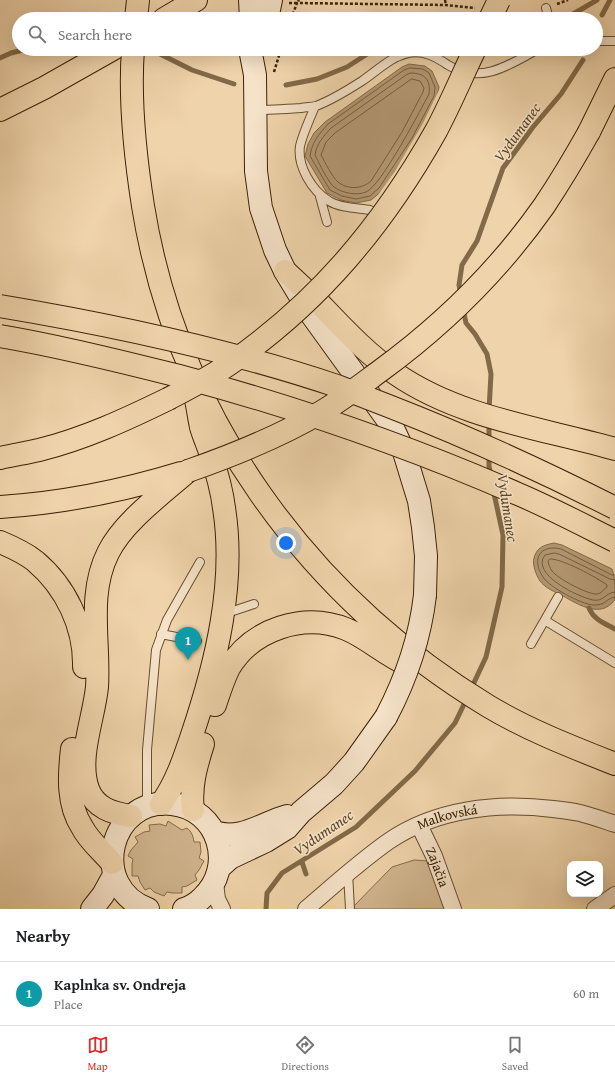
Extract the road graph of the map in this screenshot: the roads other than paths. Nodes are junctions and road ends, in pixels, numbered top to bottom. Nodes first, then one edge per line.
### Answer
1 (138, 0) edge
2 (196, 0) edge
3 (250, 0) edge
4 (271, 0) edge
5 (137, 12) edge
6 (176, 12) edge
7 (250, 12) edge
8 (268, 12) edge
9 (603, 41) edge
10 (615, 41) edge
11 (101, 56) edge
12 (133, 56) edge
13 (251, 56) edge
14 (261, 56) edge
15 (398, 56) edge
16 (432, 56) edge
17 (472, 56) edge
18 (526, 56) edge
19 (255, 75) junction
20 (615, 79) edge
21 (315, 106) junction
22 (0, 110) edge
23 (255, 110) junction
24 (318, 192) junction
25 (370, 210) dead end
26 (327, 222) dead end
27 (285, 271) junction
28 (0, 306) edge
29 (0, 336) edge
30 (188, 364) junction
31 (615, 449) edge
32 (0, 458) edge
33 (188, 471) junction
34 (0, 507) edge
35 (615, 508) edge
36 (615, 541) edge
37 (0, 542) edge
38 (200, 562) dead end
39 (558, 597) dead end
40 (254, 604) dead end
41 (222, 615) junction
42 (546, 621) junction
43 (161, 634) junction
44 (197, 641) dead end
45 (531, 644) dead end
46 (615, 663) edge
47 (450, 682) junction
48 (615, 764) edge
49 (146, 809) junction
50 (193, 810) junction
51 (301, 812) junction
52 (615, 824) edge
53 (419, 825) junction
54 (214, 832) junction
55 (113, 869) junction
56 (348, 872) junction
57 (217, 875) junction
58 (615, 895) edge
59 (139, 908) edge
60 (92, 909) edge
61 (184, 909) edge
62 (222, 909) edge
63 (306, 909) edge
64 (350, 909) edge
65 (453, 909) edge
66 (595, 909) edge

1 - 5 highway
2 - 6 highway
3 - 7 main road
4 - 8 main road
9 - 10 lane
11 - 22 highway
12 - 30 highway
13 - 19 main road
14 - 19 main road
15 - 21 lane
16 - 18 lane
17 - 32 highway, bridge
19 - 23 main road
20 - 33 highway, bridge
21 - 23 lane
21 - 24 lane
23 - 27 main road
24 - 25 lane
24 - 26 lane
27 - 31 highway
27 - 51 main road, bridge
28 - 35 highway, bridge
29 - 36 highway, bridge
30 - 41 highway
30 - 47 highway
33 - 34 highway
33 - 49 highway
37 - 55 highway
38 - 43 lane
39 - 42 lane
40 - 41 lane
41 - 49 highway
42 - 45 lane
42 - 46 lane
43 - 44 lane
43 - 49 lane
47 - 48 highway
47 - 50 highway
49 - 50 main road
49 - 55 main road
50 - 54 main road
51 - 54 main road
51 - 57 main road
52 - 53 street, Malkovská
53 - 56 street, Malkovská
53 - 65 street, Zajačia
54 - 57 main road
55 - 59 main road
55 - 60 main road
56 - 63 street, Malkovská
56 - 64 lane
57 - 61 main road
57 - 62 street
58 - 66 street

